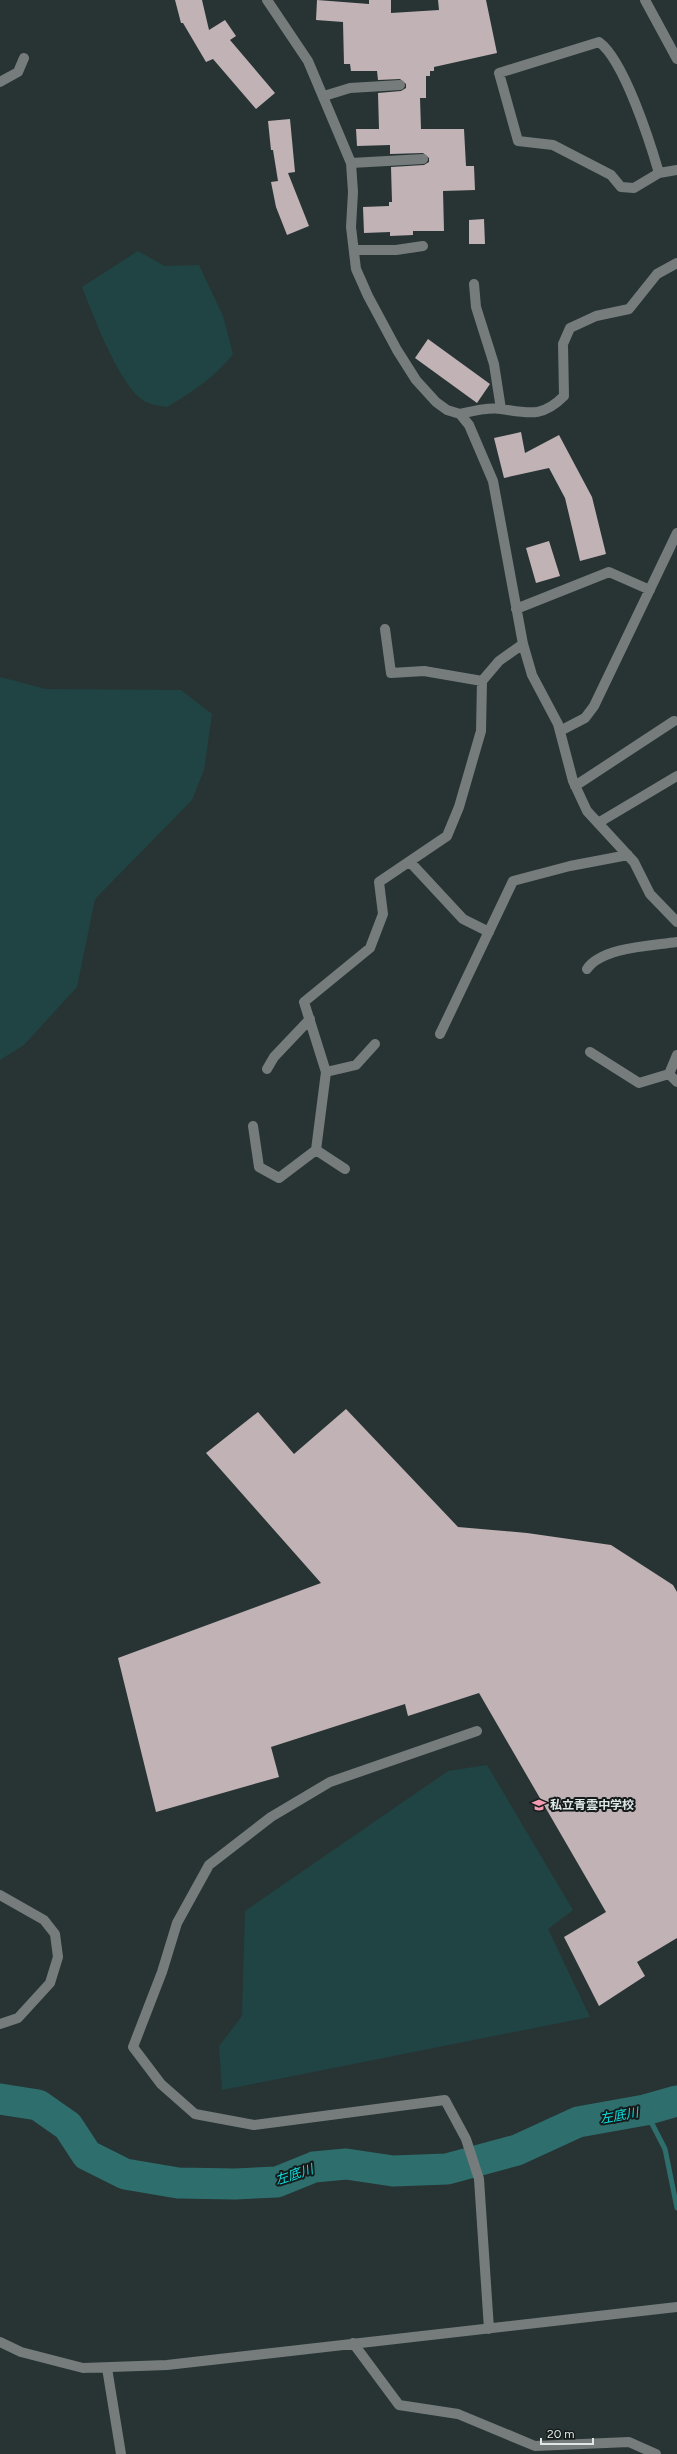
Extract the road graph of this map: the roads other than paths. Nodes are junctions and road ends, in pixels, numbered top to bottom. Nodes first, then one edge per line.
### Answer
1 (268, 0) edge
2 (645, 0) edge
3 (24, 58) dead end
4 (677, 59) edge
5 (0, 82) edge
6 (400, 85) dead end
7 (324, 96) junction
8 (423, 159) dead end
9 (351, 163) junction
10 (677, 170) edge
11 (659, 173) junction
12 (423, 246) dead end
13 (354, 250) junction
14 (677, 263) edge
15 (474, 284) dead end
16 (501, 409) junction
17 (460, 414) junction
18 (677, 533) edge
19 (650, 590) junction
20 (516, 609) junction
21 (384, 629) dead end
22 (523, 644) junction
23 (482, 681) junction
24 (674, 721) dead end
25 (560, 731) junction
26 (677, 776) edge
27 (575, 786) junction
28 (598, 823) junction
29 (628, 855) junction
30 (410, 862) junction
31 (677, 922) edge
32 (489, 932) junction
33 (677, 942) edge
34 (587, 970) dead end
35 (310, 1019) junction
36 (440, 1034) dead end
37 (375, 1044) dead end
38 (590, 1052) dead end
39 (677, 1055) edge
40 (267, 1069) dead end
41 (326, 1072) junction
42 (669, 1074) junction
43 (677, 1082) edge
44 (253, 1126) dead end
45 (316, 1150) junction
46 (345, 1169) dead end
47 (477, 1731) dead end
48 (0, 1895) edge
49 (0, 2024) edge
50 (677, 2307) edge
51 (489, 2329) junction
52 (0, 2342) edge
53 (353, 2343) junction
54 (107, 2368) junction
55 (121, 2454) edge
56 (656, 2454) edge

1 - 7 street
2 - 4 street
3 - 5 street
6 - 7 street
7 - 9 street
8 - 9 street
9 - 13 street
10 - 11 street
11 - 11 street
12 - 13 street
13 - 17 street
14 - 16 street
15 - 16 street
16 - 17 street
17 - 20 street
18 - 19 street
19 - 20 street
19 - 25 street
20 - 22 street
21 - 23 street
22 - 23 street
22 - 25 street
23 - 30 street
24 - 27 street
25 - 27 street
26 - 28 street
27 - 28 street
28 - 29 street
29 - 31 street
29 - 32 street
30 - 32 street
30 - 35 street
32 - 36 street
33 - 34 street
35 - 40 street
35 - 41 street
37 - 41 street
38 - 42 street
39 - 42 street
41 - 45 street
42 - 43 street
44 - 45 street
45 - 46 street
47 - 51 street
48 - 49 street
50 - 51 street
51 - 53 street
52 - 54 street
53 - 54 street
53 - 56 street
54 - 55 street

